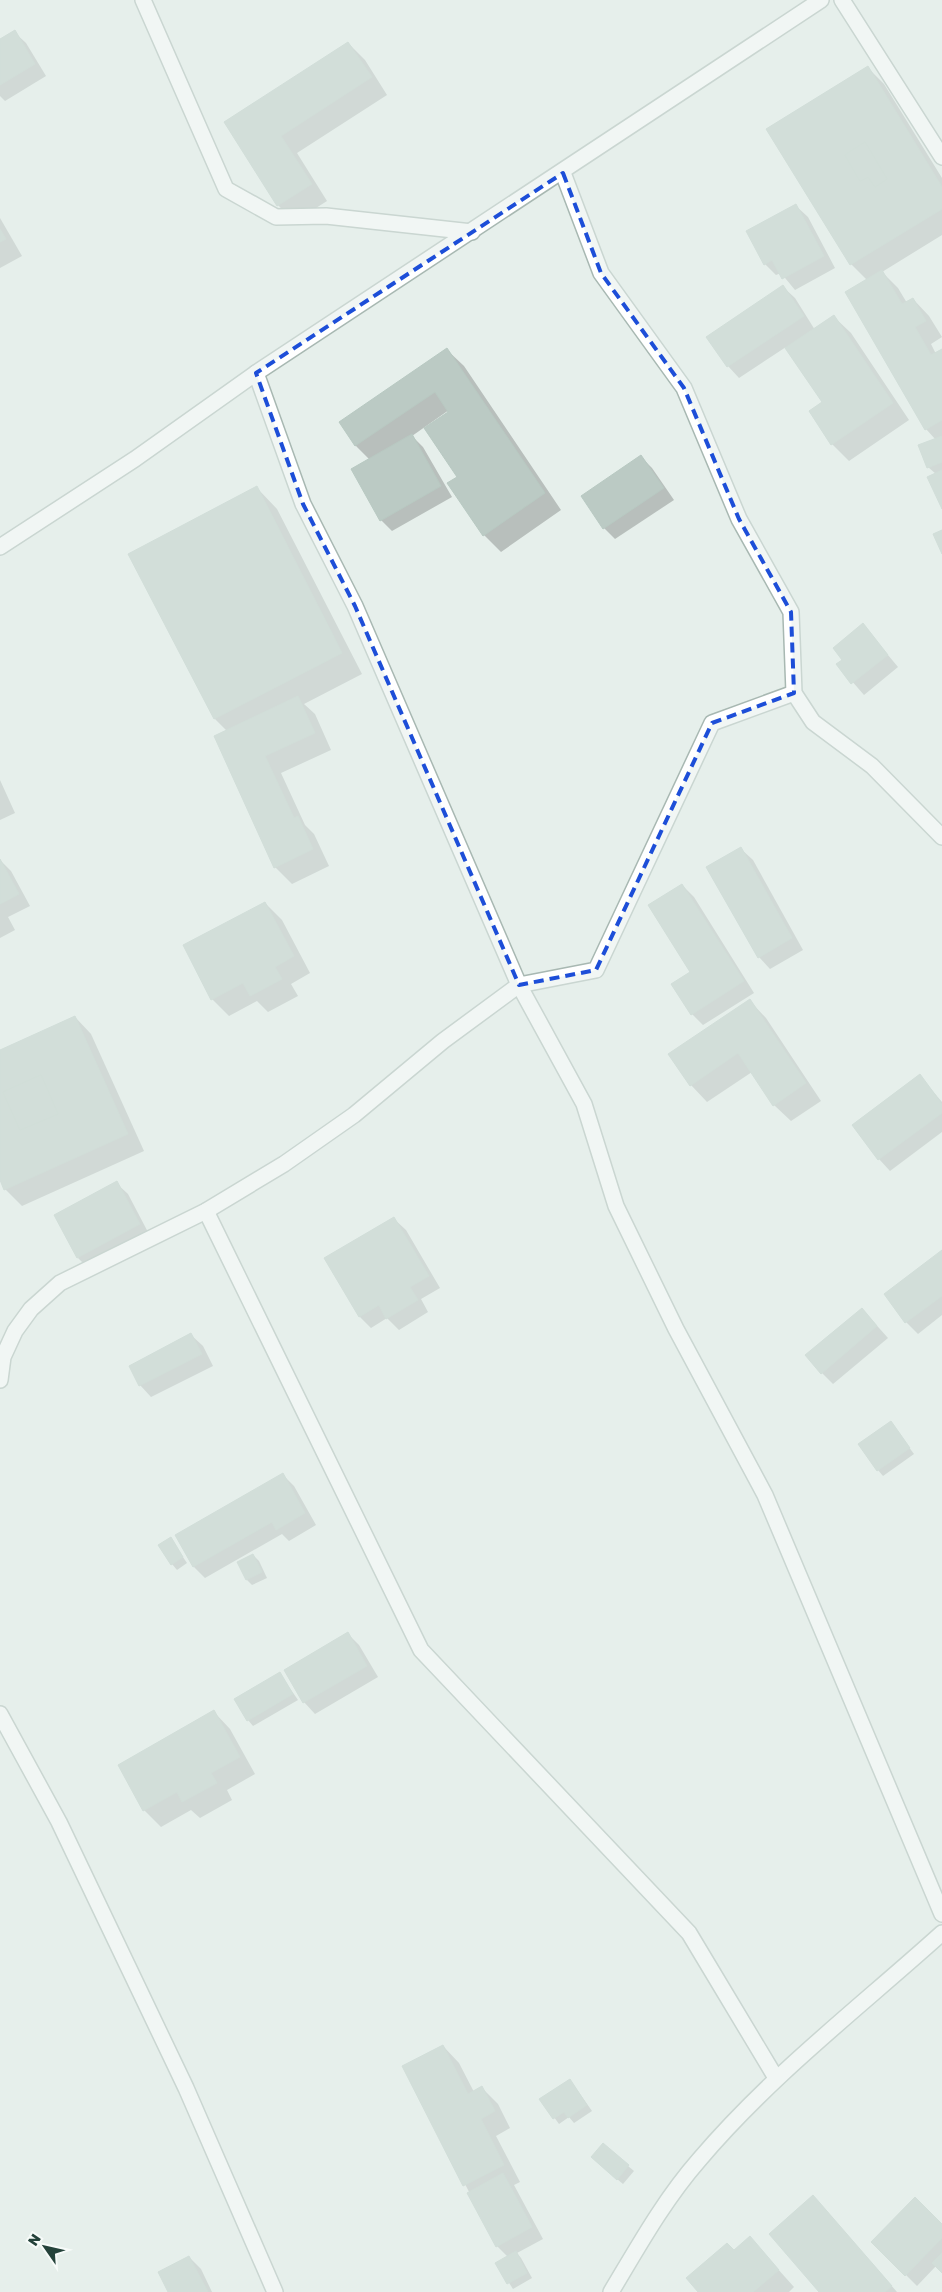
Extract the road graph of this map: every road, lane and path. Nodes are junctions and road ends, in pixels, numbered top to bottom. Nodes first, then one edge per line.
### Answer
1 (143, 0) edge
2 (821, 0) edge
3 (842, 0) edge
4 (942, 157) edge
5 (563, 172) junction
6 (472, 232) junction
7 (256, 373) junction
8 (0, 546) edge
9 (794, 694) junction
10 (942, 837) edge
11 (519, 985) junction
12 (206, 1211) junction
13 (0, 1380) edge
14 (0, 1714) edge
15 (942, 1914) edge
16 (942, 1933) edge
17 (776, 2078) junction
18 (275, 2292) edge
19 (611, 2292) edge

1 - 6 street
2 - 5 street
3 - 4 street
5 - 6 street
5 - 9 street
6 - 7 street
7 - 8 street
7 - 11 street
9 - 10 street
9 - 11 street
11 - 12 street
11 - 15 street
12 - 13 street
12 - 17 street
14 - 18 street
16 - 17 street
17 - 19 street

